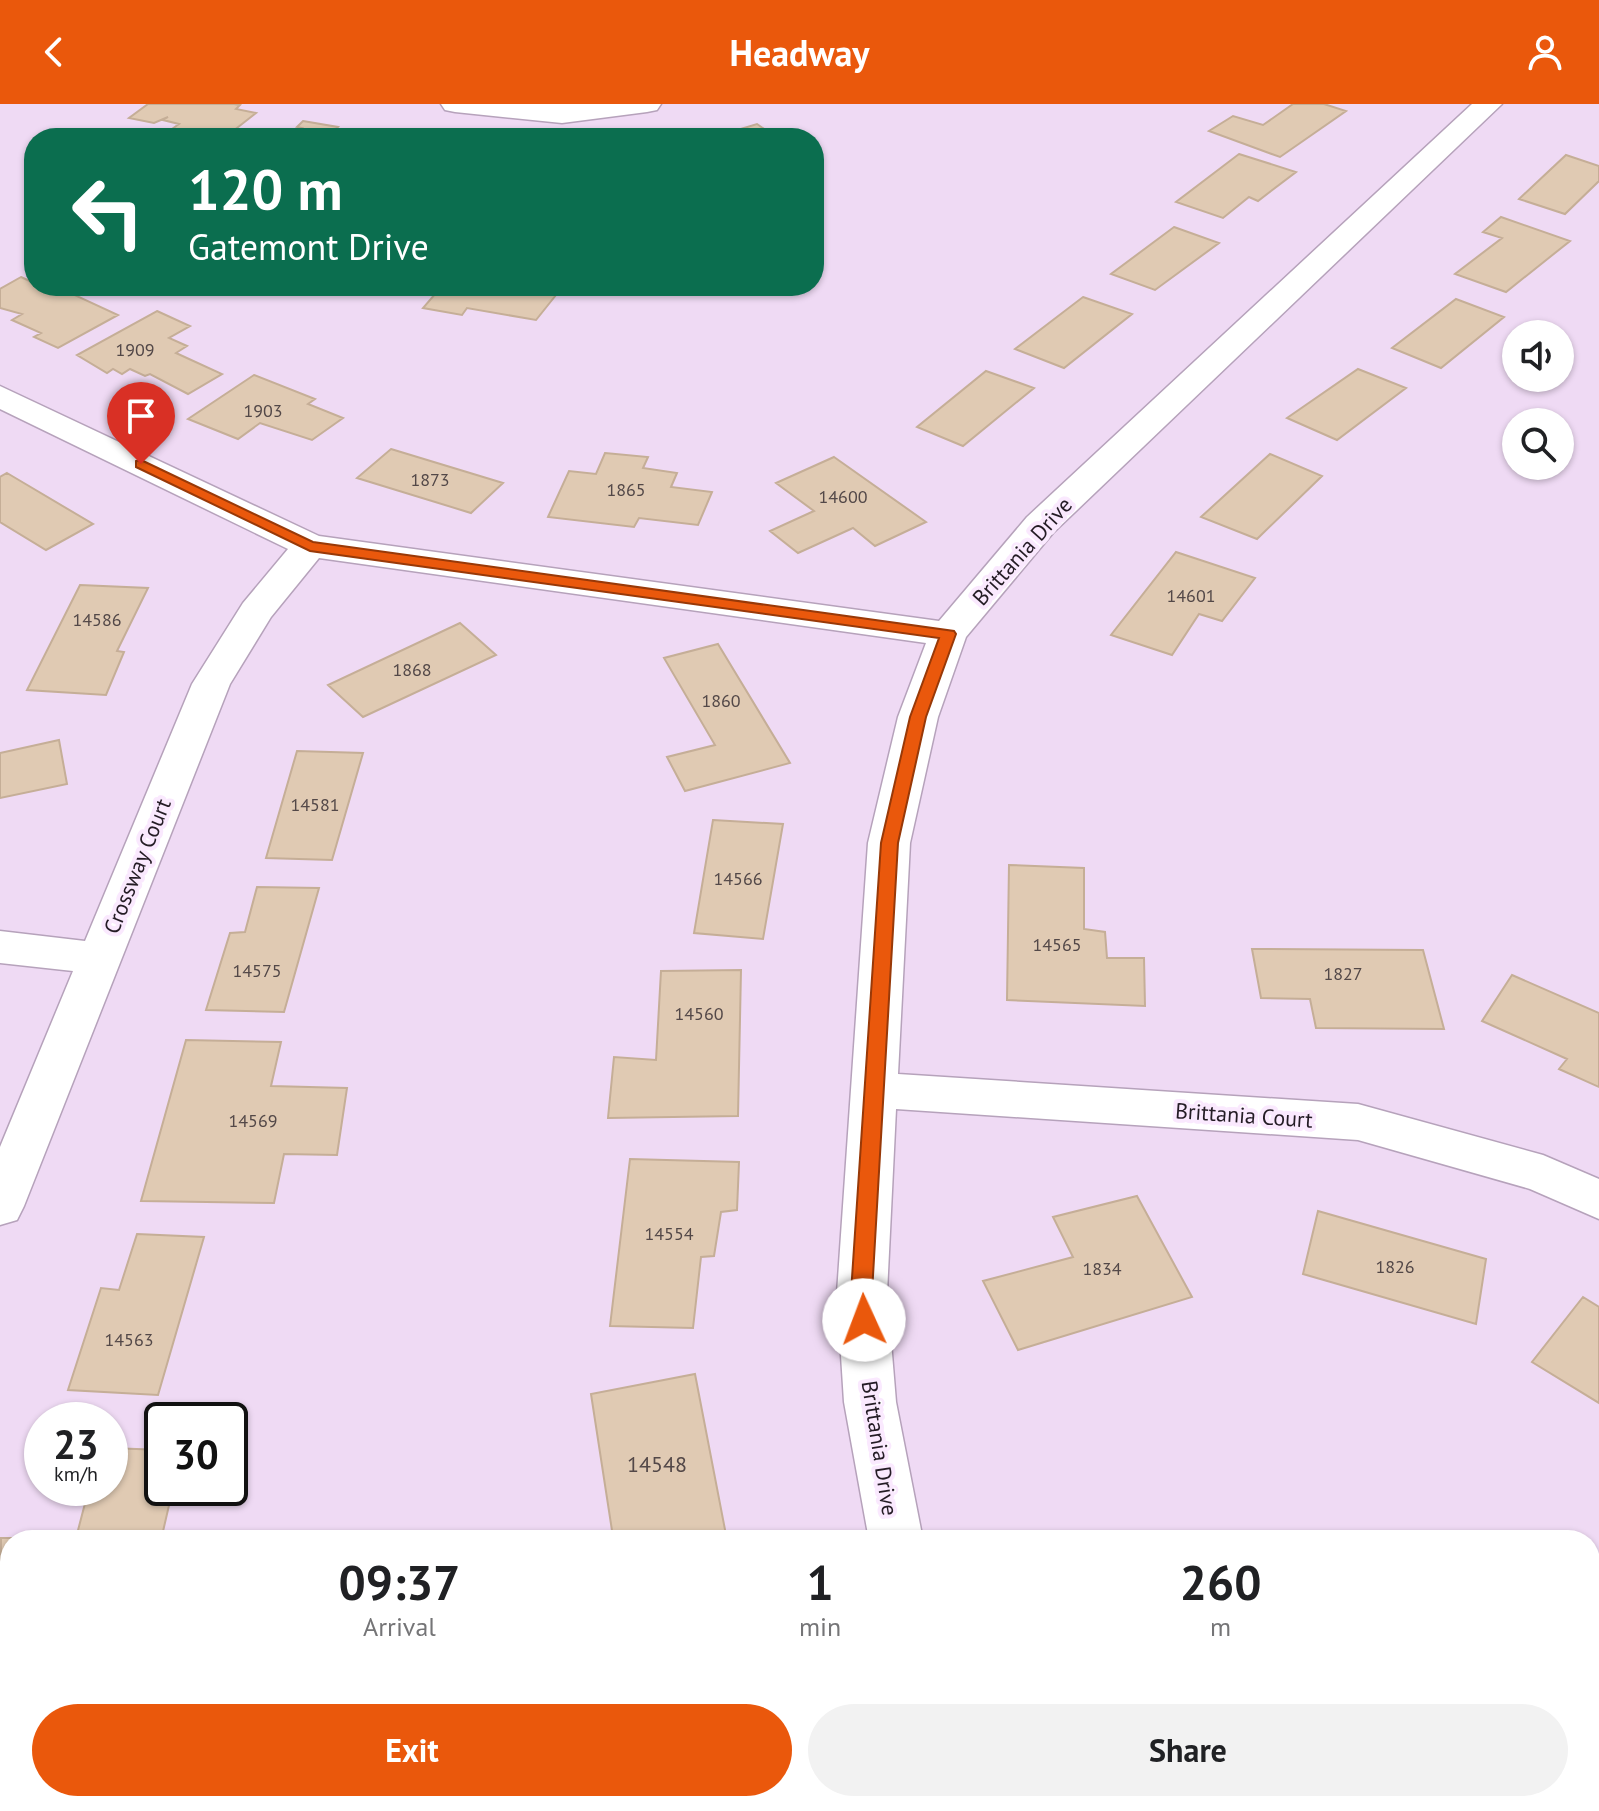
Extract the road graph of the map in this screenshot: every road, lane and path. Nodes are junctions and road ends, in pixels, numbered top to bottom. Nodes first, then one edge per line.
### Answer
1 (455, 104) edge
2 (647, 104) edge
3 (1488, 104) edge
4 (560, 126) edge
5 (0, 396) edge
6 (310, 546) junction
7 (948, 634) junction
8 (0, 947) edge
9 (99, 958) junction
10 (876, 1090) junction
11 (1599, 1200) edge
12 (0, 1206) edge
13 (894, 1530) edge

1 - 4 street
2 - 4 street
3 - 7 street, Brittania Drive
5 - 6 street
6 - 7 street
6 - 9 street, Crossway Court
7 - 10 street, Brittania Drive
8 - 9 street
9 - 12 street, Crossway Court
10 - 11 street, Brittania Court
10 - 13 street, Brittania Drive

